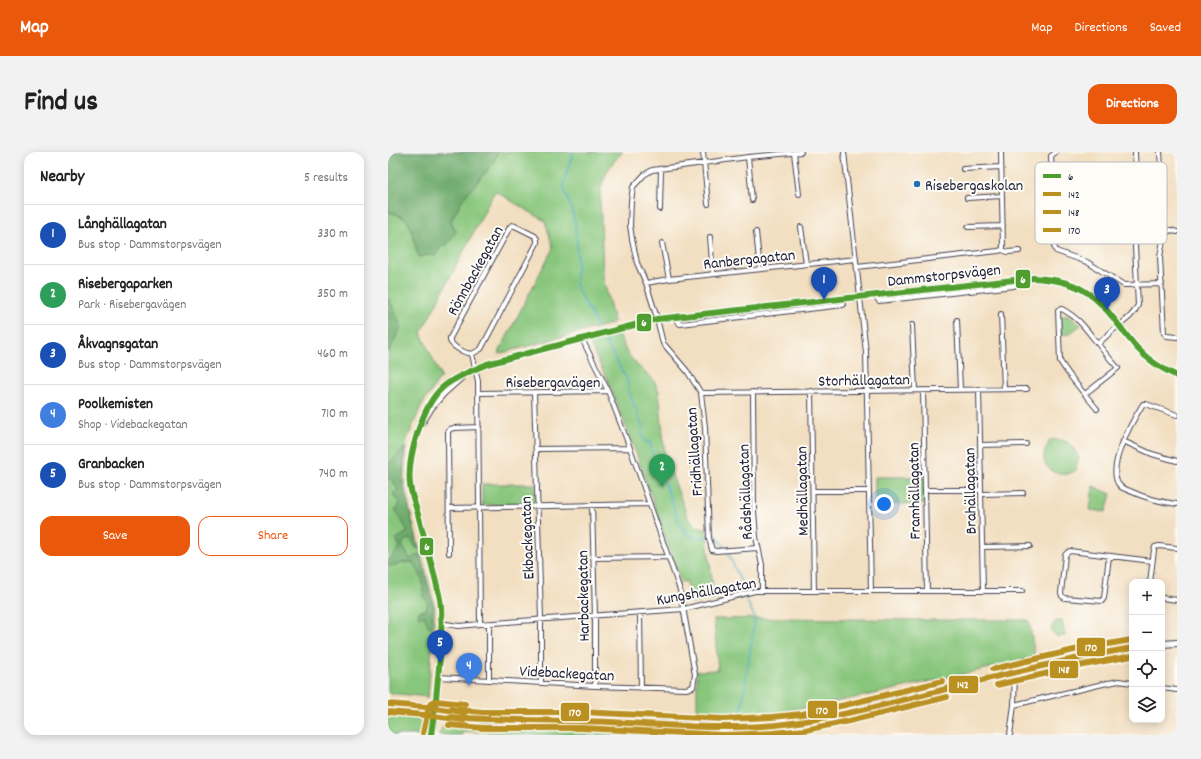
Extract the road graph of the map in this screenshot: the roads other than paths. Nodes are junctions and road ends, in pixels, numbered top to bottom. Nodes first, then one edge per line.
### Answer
1 (703, 152) edge
2 (794, 152) edge
3 (801, 152) edge
4 (844, 152) edge
5 (1001, 152) edge
6 (1056, 152) edge
7 (1135, 152) edge
8 (1160, 152) edge
9 (748, 157) junction
10 (704, 162) junction
11 (1051, 162) edge
12 (1135, 162) edge
13 (1161, 162) edge
14 (1001, 167) junction
15 (963, 168) dead end
16 (661, 169) junction
17 (798, 194) dead end
18 (1002, 196) junction
19 (967, 198) dead end
20 (752, 200) dead end
21 (708, 204) dead end
22 (660, 209) dead end
23 (1003, 226) junction
24 (801, 227) dead end
25 (968, 227) dead end
26 (756, 232) dead end
27 (1167, 232) edge
28 (1177, 232) edge
29 (710, 237) dead end
30 (662, 243) dead end
31 (1054, 244) edge
32 (1136, 244) edge
33 (1162, 244) edge
34 (1002, 250) junction
35 (1019, 251) dead end
36 (856, 259) junction
37 (806, 264) junction
38 (857, 267) junction
39 (760, 269) junction
40 (714, 274) junction
41 (669, 279) junction
42 (1018, 279) junction
43 (646, 283) junction
44 (1137, 284) junction
45 (1162, 284) junction
46 (874, 294) junction
47 (860, 296) junction
48 (842, 298) junction
49 (1001, 314) dead end
50 (676, 316) junction
51 (657, 319) junction
52 (957, 320) dead end
53 (912, 325) dead end
54 (1120, 326) junction
55 (1177, 337) edge
56 (582, 339) junction
57 (1098, 344) junction
58 (472, 354) junction
59 (476, 370) junction
60 (1177, 376) edge
61 (960, 389) junction
62 (979, 389) junction
63 (1004, 389) junction
64 (1027, 389) dead end
65 (867, 390) junction
66 (914, 390) junction
67 (923, 390) junction
68 (608, 391) junction
69 (811, 391) junction
70 (534, 392) junction
71 (753, 392) junction
72 (479, 393) junction
73 (701, 393) junction
74 (1085, 394) junction
75 (1097, 409) dead end
76 (1177, 415) edge
77 (479, 428) junction
78 (1123, 441) junction
79 (1026, 444) dead end
80 (980, 445) junction
81 (630, 448) junction
82 (536, 449) junction
83 (1177, 462) edge
84 (925, 490) junction
85 (813, 491) junction
86 (869, 491) junction
87 (981, 492) junction
88 (1023, 493) dead end
89 (649, 504) junction
90 (1177, 504) edge
91 (592, 505) junction
92 (538, 506) junction
93 (479, 507) junction
94 (449, 508) junction
95 (1030, 546) dead end
96 (982, 547) junction
97 (758, 548) junction
98 (1177, 548) edge
99 (449, 552) dead end
100 (1109, 556) junction
101 (668, 557) junction
102 (593, 558) junction
103 (1152, 561) junction
104 (1150, 579) edge
105 (814, 591) junction
106 (871, 591) junction
107 (927, 591) junction
108 (983, 591) junction
109 (1022, 591) dead end
110 (762, 592) junction
111 (1165, 598) edge
112 (1177, 600) edge
113 (684, 610) junction
114 (640, 613) junction
115 (595, 616) junction
116 (541, 619) junction
117 (489, 623) junction
118 (442, 624) junction
119 (480, 624) junction
120 (1177, 643) edge
121 (1165, 644) edge
122 (1129, 649) edge
123 (1015, 672) junction
124 (439, 677) junction
125 (489, 679) junction
126 (541, 682) junction
127 (1129, 683) edge
128 (595, 686) junction
129 (693, 687) joint
130 (641, 688) junction
131 (1165, 688) edge
132 (1177, 690) edge
133 (388, 704) edge
134 (1014, 705) junction
135 (388, 712) edge
136 (436, 712) junction
137 (431, 735) edge
138 (1010, 735) edge

1 - 10 street
2 - 3 street, Fridhällagatan
2 - 9 street, Fridhällagatan
2 - 17 street
4 - 36 street
5 - 14 street
6 - 11 street
7 - 12 street
8 - 13 street
9 - 10 street, Fridhällagatan
9 - 20 street
10 - 16 street, Fridhällagatan
10 - 21 street
14 - 15 street
14 - 18 street
16 - 22 street
16 - 43 street, Fridhällagatan
18 - 19 street
18 - 23 street
23 - 25 street
23 - 34 street
24 - 37 street
26 - 39 street
27 - 28 street
29 - 40 street
30 - 41 street
31 - 44 street
32 - 44 street
33 - 45 street
34 - 35 street
34 - 38 street
36 - 37 street, Ranbergagatan
36 - 38 street
37 - 39 street, Ranbergagatan
38 - 47 street
39 - 40 street, Ranbergagatan
40 - 41 street, Ranbergagatan
41 - 43 street, Ranbergagatan
42 - 46 street, Dammstorpsvägen
42 - 46 street, Dammstorpsvägen
42 - 54 street, Dammstorpsvägen
43 - 51 street, Fridhällagatan
44 - 45 street
44 - 54 street
45 - 55 street
46 - 47 street, Dammstorpsvägen
47 - 48 street, Dammstorpsvägen
47 - 65 street
48 - 50 street, Dammstorpsvägen
48 - 50 street, Dammstorpsvägen
49 - 63 street
50 - 51 street, Dammstorpsvägen
51 - 56 street, Dammstorpsvägen
51 - 73 street, Fridhällagatan
52 - 61 street
53 - 66 street
54 - 57 street
54 - 60 street, Dammstorpsvägen
56 - 59 street, Dammstorpsvägen
56 - 68 street
57 - 74 street
57 - 74 street
58 - 58 street, Rönnbackegatan
58 - 59 street
59 - 72 street
59 - 118 street, Dammstorpsvägen
61 - 62 street, Storhällagatan
61 - 67 street, Storhällagatan
62 - 63 street, Storhällagatan
62 - 80 street, Brahällagatan
63 - 64 street, Storhällagatan
65 - 66 street, Storhällagatan
65 - 69 street, Storhällagatan
65 - 86 street
66 - 67 street, Storhällagatan
67 - 84 street, Framhällagatan
68 - 70 street, Risebergavägen
68 - 81 street, Risebergavägen
69 - 71 street, Storhällagatan
69 - 85 street, Medhällagatan
70 - 72 street, Risebergavägen
70 - 82 street, Ekbackegatan
71 - 73 street, Storhällagatan
71 - 97 street, Rådshällagatan
72 - 77 street
73 - 97 street, Fridhällagatan
74 - 75 street
76 - 78 street
77 - 93 street
77 - 94 street
78 - 83 street
78 - 90 street
79 - 80 street
80 - 87 street, Brahällagatan
81 - 82 street
81 - 89 street, Risebergavägen
82 - 92 street, Ekbackegatan
84 - 87 street
84 - 107 street, Framhällagatan
85 - 86 street
85 - 105 street, Medhällagatan
86 - 106 street
87 - 88 street
87 - 96 street, Brahällagatan
89 - 91 street
89 - 101 street, Risebergavägen
91 - 92 street
91 - 102 street, Harbackegatan
92 - 93 street
92 - 116 street, Ekbackegatan
93 - 94 street
93 - 119 street
94 - 99 street
95 - 96 street
96 - 108 street, Brahällagatan
97 - 110 street, Rådshällagatan
98 - 103 street
100 - 100 street
100 - 103 street
101 - 102 street
101 - 113 street, Risebergavägen
102 - 115 street, Harbackegatan
103 - 104 street
105 - 106 street, Kungshällagatan
105 - 110 street, Kungshällagatan
106 - 107 street, Kungshällagatan
107 - 108 street, Kungshällagatan
108 - 109 street, Kungshällagatan
110 - 113 street, Kungshällagatan
111 - 112 street
113 - 114 street, Kungshällagatan
113 - 129 street, Risebergavägen
114 - 115 street, Kungshällagatan
114 - 130 street
115 - 116 street, Kungshällagatan
115 - 128 street, Harbackegatan
116 - 117 street, Kungshällagatan
116 - 126 street, Ekbackegatan
117 - 119 street, Kungshällagatan
117 - 125 street
118 - 119 street, Kungshällagatan
118 - 124 street, Dammstorpsvägen
120 - 121 main road
122 - 123 main road
123 - 134 street
123 - 136 main road
124 - 125 street, Videbackegatan
124 - 136 street, Dammstorpsvägen
125 - 126 street, Videbackegatan
126 - 128 street, Videbackegatan
127 - 134 street
128 - 130 street, Videbackegatan
129 - 130 street, Videbackegatan
131 - 132 street
133 - 136 main road
134 - 138 street
135 - 136 main road
136 - 137 main road

